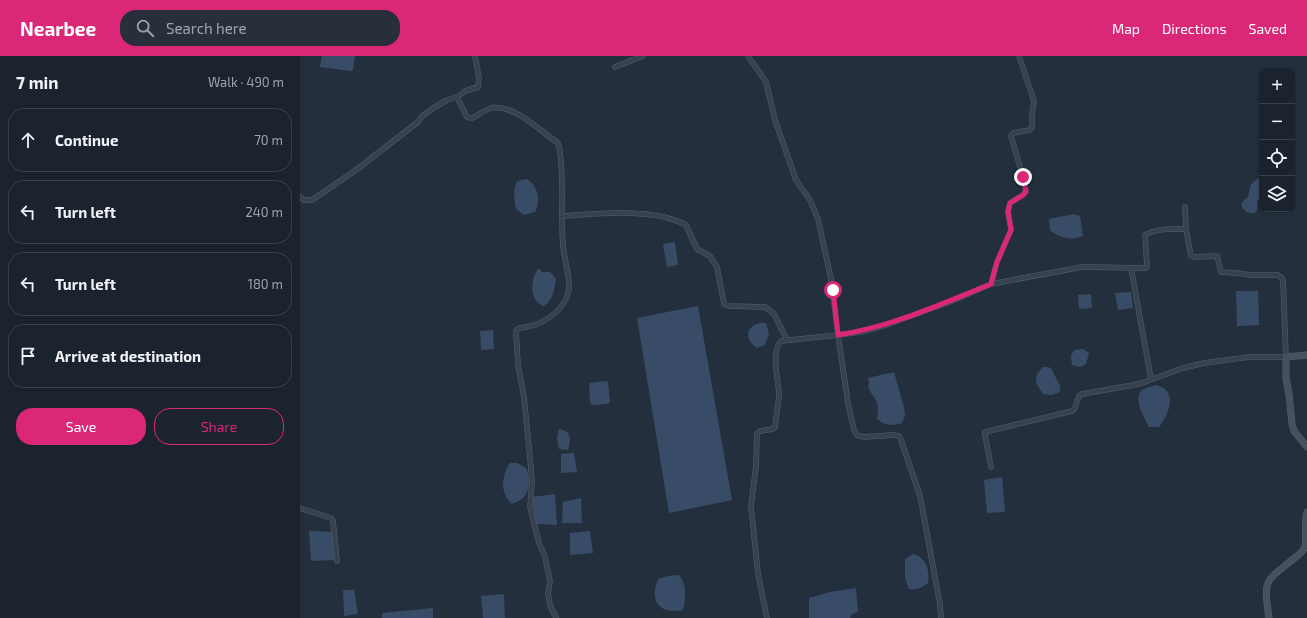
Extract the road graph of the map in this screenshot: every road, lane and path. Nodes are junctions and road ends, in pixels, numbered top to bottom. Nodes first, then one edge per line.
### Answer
1 (475, 56) edge
2 (643, 56) edge
3 (748, 56) edge
4 (1020, 56) edge
5 (615, 67) dead end
6 (457, 97) junction
7 (300, 198) edge
8 (1185, 207) dead end
9 (563, 216) junction
10 (1186, 229) junction
11 (1131, 268) junction
12 (991, 284) junction
13 (838, 335) junction
14 (787, 340) junction
15 (1307, 355) edge
16 (1286, 358) junction
17 (1151, 379) junction
18 (1307, 447) edge
19 (991, 467) dead end
20 (300, 508) edge
21 (1307, 512) edge
22 (338, 561) dead end
23 (556, 618) edge
24 (767, 618) edge
25 (941, 618) edge
26 (1269, 618) edge

1 - 6 street
2 - 5 street
3 - 13 street
4 - 12 street
6 - 7 street
6 - 9 street
8 - 10 street
9 - 14 street
9 - 23 street
10 - 11 street
10 - 16 street
11 - 12 street
11 - 17 street
12 - 13 street
13 - 14 street
13 - 25 street
14 - 24 street
15 - 16 main road
16 - 17 street
16 - 18 main road
17 - 19 street
20 - 22 street
21 - 26 main road

